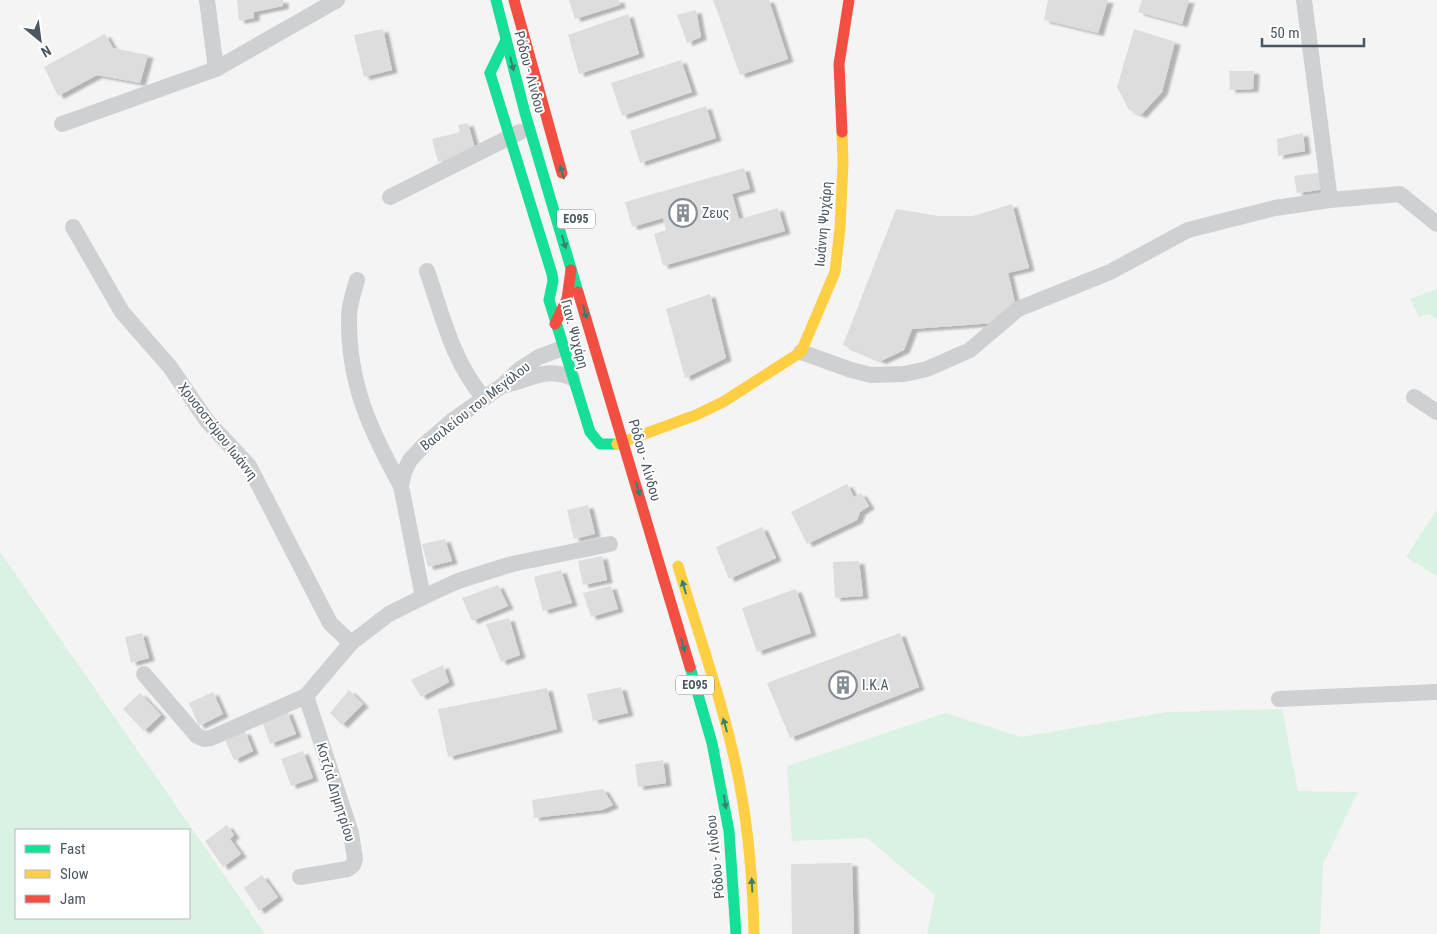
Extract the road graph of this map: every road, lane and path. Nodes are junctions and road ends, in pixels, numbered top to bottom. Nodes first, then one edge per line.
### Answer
1 (207, 0) edge
2 (338, 0) edge
3 (496, 0) edge
4 (514, 0) edge
5 (849, 0) edge
6 (1304, 0) edge
7 (506, 40) junction
8 (216, 69) junction
9 (62, 124) dead end
10 (530, 128) junction
11 (510, 137) junction
12 (565, 184) dead end
13 (390, 197) dead end
14 (1330, 200) junction
15 (1437, 224) edge
16 (73, 227) dead end
17 (571, 266) junction
18 (427, 271) dead end
19 (357, 280) dead end
20 (555, 324) junction
21 (563, 348) junction
22 (801, 352) junction
23 (572, 378) junction
24 (502, 385) junction
25 (577, 395) joint
26 (1414, 397) dead end
27 (484, 398) junction
28 (1437, 412) edge
29 (624, 442) junction
30 (401, 486) junction
31 (610, 544) dead end
32 (674, 550) dead end
33 (423, 597) junction
34 (351, 643) junction
35 (144, 674) dead end
36 (1437, 692) edge
37 (306, 696) junction
38 (1279, 699) dead end
39 (300, 877) dead end
40 (736, 934) edge
41 (754, 934) edge

1 - 8 street
2 - 8 street
3 - 7 main road, Ρόδου - Λίνδου / ΕΟ95
12 -> 4 main road, Ρόδου - Λίνδου
5 - 22 main road, Ιωάννη Ψυχάρη
6 - 14 street
7 -> 10 main road, Ρόδου - Λίνδου / ΕΟ95
7 - 11 main road, Γιαν. Ψυχάρη
8 - 9 street
10 - 11 street
10 -> 17 main road, Ρόδου - Λίνδου / ΕΟ95
11 - 13 street
11 - 20 main road, Γιαν. Ψυχάρη
14 - 15 street
14 - 22 street
16 - 34 street, Χρυσοστόμου Ιωάννη
17 - 20 main road
17 -> 29 main road, Ρόδου - Λίνδου / ΕΟ95
18 - 27 street
19 - 30 street
20 - 21 main road, Γιαν. Ψυχάρη
21 - 23 main road, Γιαν. Ψυχάρη
21 - 24 street, Βασιλείου του Μεγάλου
22 - 29 main road
23 - 24 street
23 - 25 main road, Γιαν. Ψυχάρη
24 - 27 street, Βασιλείου του Μεγάλου
25 - 29 street
26 - 28 street
27 - 30 street, Βασιλείου του Μεγάλου
29 -> 40 main road, Ρόδου - Λίνδου / ΕΟ95
30 - 33 street, Βασιλείου του Μεγάλου
31 - 33 street
41 -> 32 main road, ΕΟ95
33 - 34 street
34 - 37 street
35 - 37 street
36 - 38 street
37 - 39 street, Κοτζιά Δημητρίου

